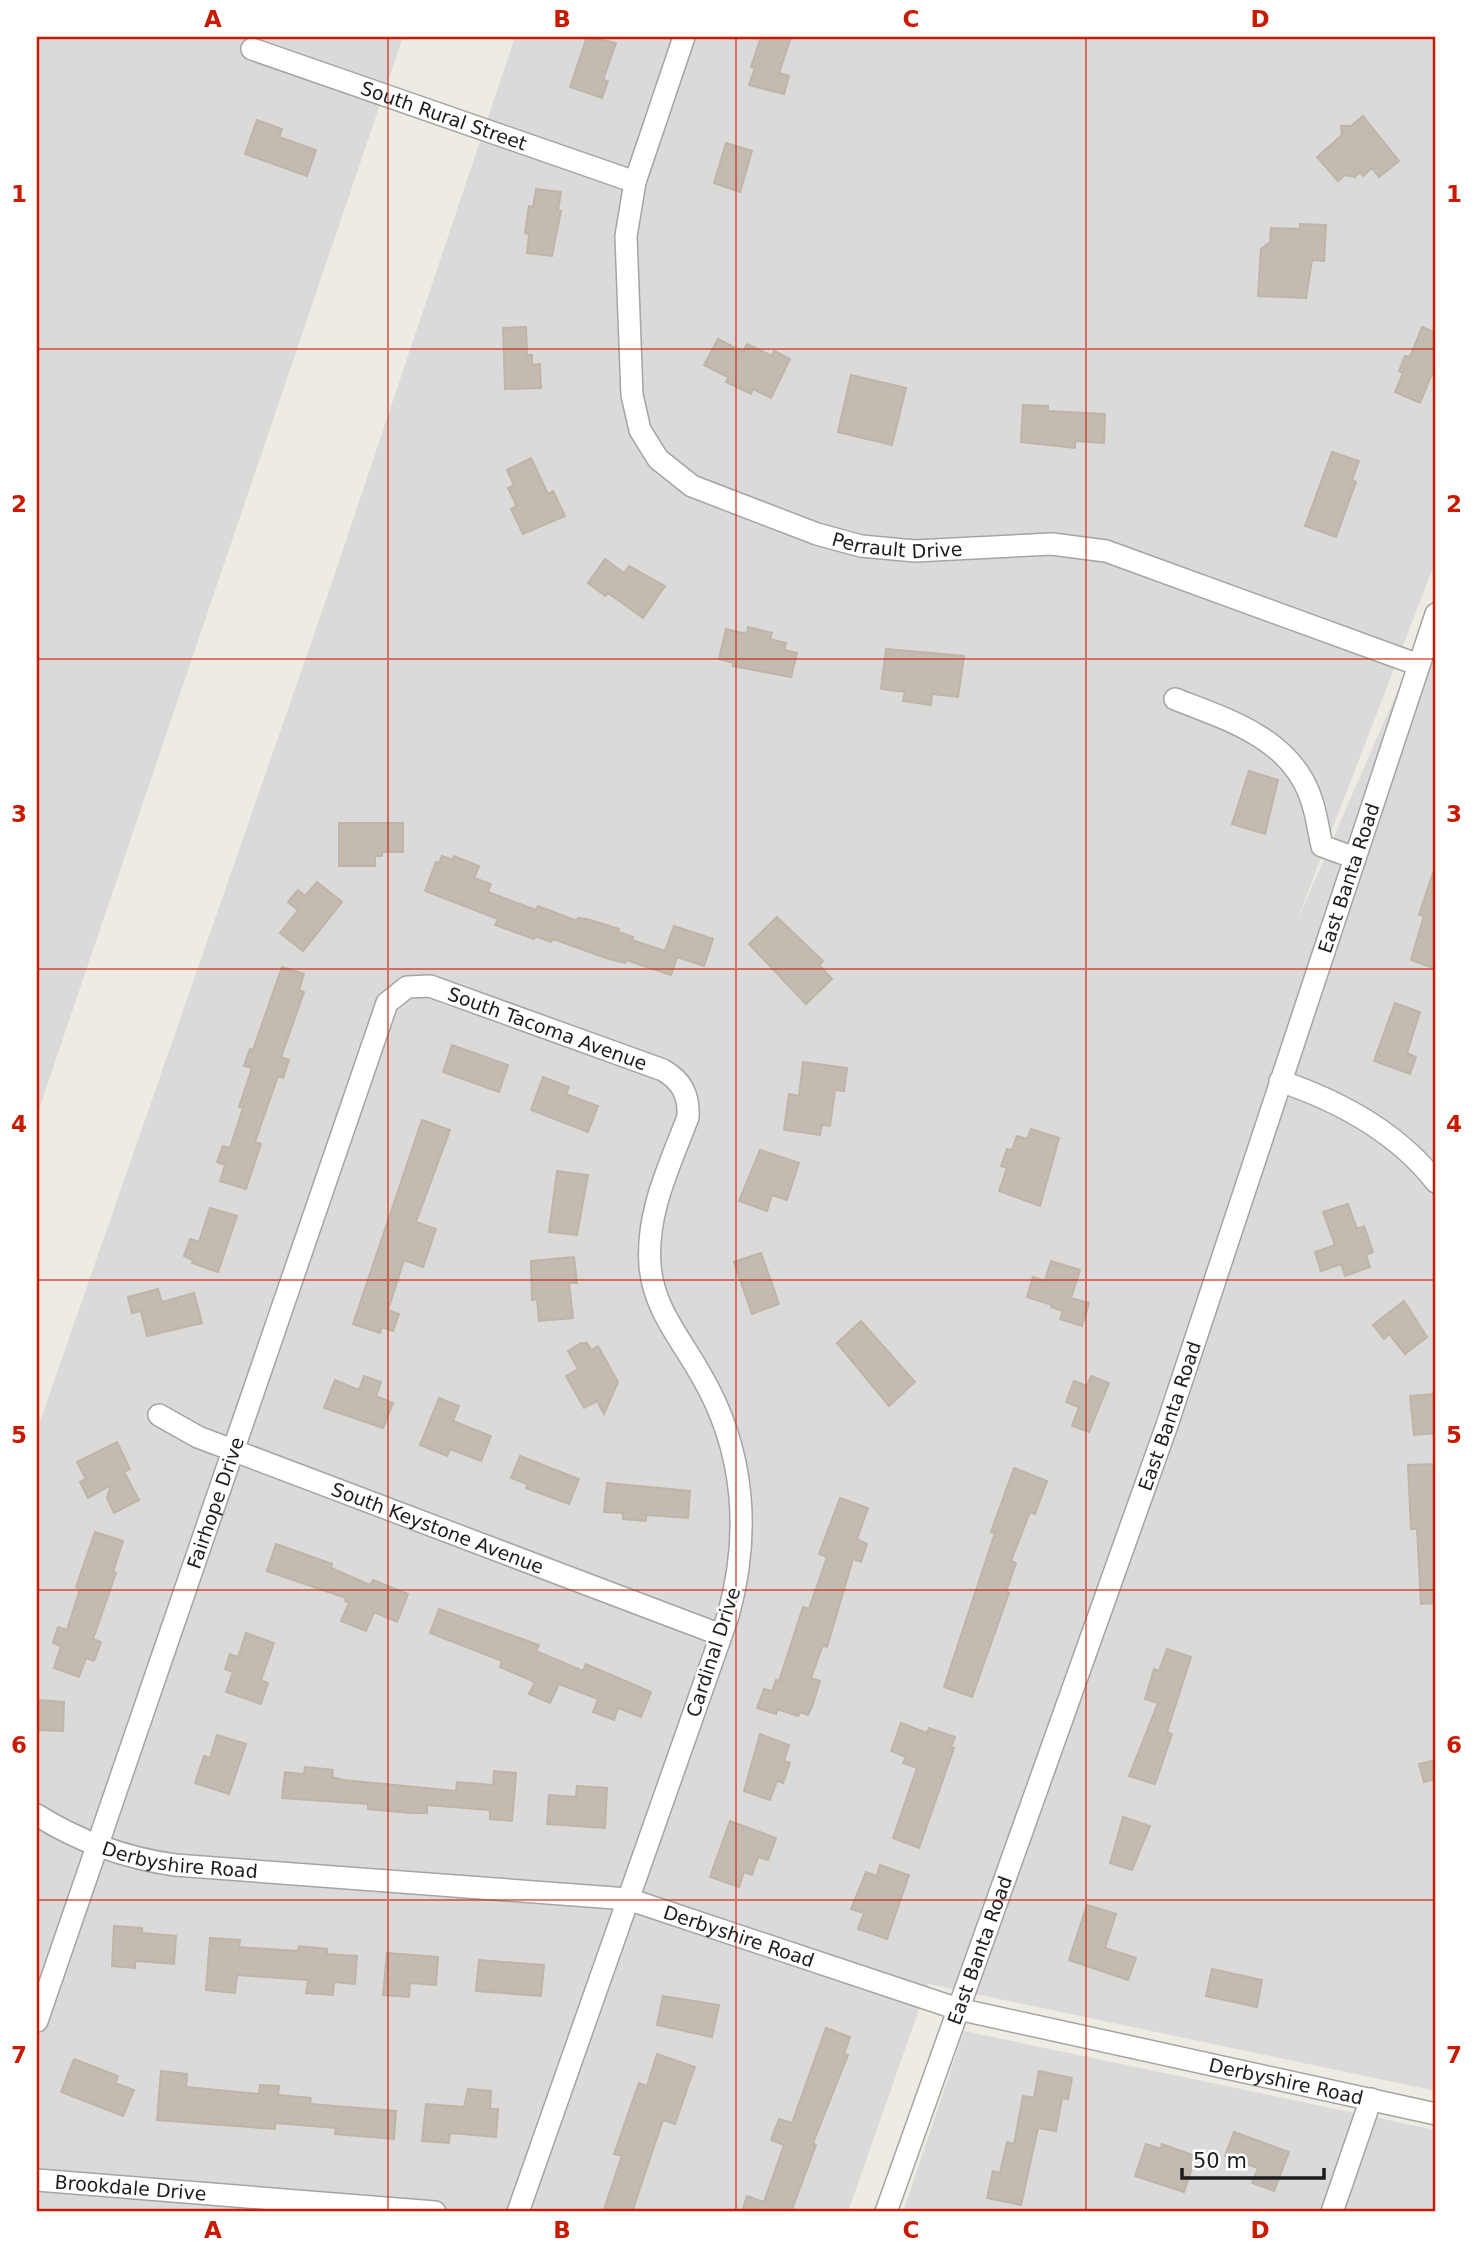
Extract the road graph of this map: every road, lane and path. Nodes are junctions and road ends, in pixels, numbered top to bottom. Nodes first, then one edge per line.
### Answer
1 (684, 37) edge
2 (252, 49) dead end
3 (635, 182) junction
4 (1436, 614) edge
5 (1419, 664) junction
6 (1175, 699) dead end
7 (1355, 858) junction
8 (401, 991) joint
9 (1280, 1081) junction
10 (684, 1090) joint
11 (1436, 1182) edge
12 (159, 1415) dead end
13 (233, 1449) junction
14 (720, 1634) junction
15 (37, 1815) edge
16 (97, 1844) junction
17 (628, 1899) junction
18 (958, 2009) junction
19 (37, 2021) edge
20 (1371, 2099) junction
21 (1436, 2114) edge
22 (37, 2180) edge
23 (435, 2212) edge
24 (518, 2212) edge
25 (886, 2212) edge
26 (1332, 2212) edge

1 - 3 street
2 - 3 street, South Rural Street
3 - 5 street, Perrault Drive
4 - 5 street, East Banta Road
5 - 7 street, East Banta Road
6 - 7 street
7 - 9 street, East Banta Road
8 - 10 street, South Tacoma Avenue
8 - 13 street, Fairhope Drive
9 - 11 street
9 - 18 street, East Banta Road
10 - 14 street, Cardinal Drive
12 - 13 street, South Keystone Avenue
13 - 14 street, South Keystone Avenue
13 - 16 street, Fairhope Drive
14 - 17 street, Cardinal Drive
15 - 16 street, Derbyshire Road
16 - 17 street, Derbyshire Road
16 - 19 street, Fairhope Drive
17 - 18 street, Derbyshire Road
17 - 24 street, Cardinal Drive
18 - 20 street, Derbyshire Road
18 - 25 street, East Banta Road
20 - 21 street, Derbyshire Road
20 - 26 street
22 - 23 street, Brookdale Drive

